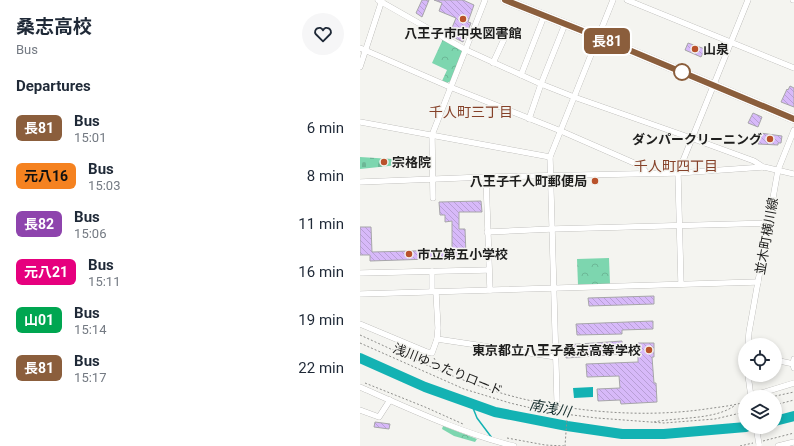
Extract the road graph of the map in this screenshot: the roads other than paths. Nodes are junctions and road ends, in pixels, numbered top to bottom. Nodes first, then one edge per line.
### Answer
1 (380, 0) edge
2 (485, 0) edge
3 (505, 0) edge
4 (613, 0) edge
5 (627, 0) edge
6 (748, 0) edge
7 (544, 16) junction
8 (565, 24) junction
9 (505, 37) dead end
10 (598, 37) junction
11 (730, 43) junction
12 (363, 49) edge
13 (466, 50) junction
14 (493, 63) junction
15 (360, 67) edge
16 (794, 68) edge
17 (522, 75) junction
18 (541, 84) junction
19 (713, 85) junction
20 (450, 87) junction
21 (574, 98) junction
22 (529, 119) junction
23 (794, 119) edge
24 (360, 122) edge
25 (794, 130) edge
26 (561, 132) junction
27 (432, 135) junction
28 (692, 138) junction
29 (550, 157) junction
30 (764, 168) junction
31 (778, 170) junction
32 (647, 173) junction
33 (678, 173) junction
34 (794, 174) edge
35 (550, 176) junction
36 (486, 177) junction
37 (433, 179) junction
38 (360, 182) edge
39 (433, 198) dead end
40 (769, 223) junction
41 (679, 226) junction
42 (552, 229) junction
43 (487, 232) junction
44 (489, 270) junction
45 (432, 272) junction
46 (360, 273) edge
47 (758, 282) junction
48 (681, 284) junction
49 (555, 287) junction
50 (490, 290) junction
51 (434, 292) junction
52 (360, 294) edge
53 (360, 324) edge
54 (749, 338) edge
55 (437, 339) junction
56 (556, 357) junction
57 (782, 361) edge
58 (794, 364) edge
59 (794, 383) edge
60 (360, 387) edge
61 (771, 390) edge
62 (390, 400) junction
63 (557, 400) dead end
64 (361, 411) edge
65 (489, 441) edge
66 (794, 442) edge
67 (514, 446) edge
68 (778, 446) edge

1 - 12 street
1 - 13 street
2 - 13 street
3 - 7 highway
4 - 10 street
5 - 11 street
6 - 11 street
7 - 8 highway
7 - 17 street
8 - 10 highway
8 - 18 street
9 - 14 street
10 - 19 highway
10 - 21 street
11 - 16 street
11 - 19 street
12 - 15 street
12 - 20 street
13 - 14 street
13 - 20 street
14 - 17 street
17 - 18 street
18 - 21 street
18 - 22 street
19 - 23 highway
19 - 28 street
20 - 22 street
20 - 27 street
21 - 26 street
21 - 28 street
22 - 26 street
24 - 27 street
25 - 31 street, 並木町横川線
26 - 29 street
26 - 32 street
27 - 29 street
27 - 37 street
28 - 30 street
28 - 33 street
29 - 35 street
30 - 31 street
30 - 33 street
31 - 34 street
31 - 40 street, 並木町横川線
32 - 33 street
32 - 35 street
33 - 41 street
35 - 36 street
35 - 42 street
36 - 37 street
36 - 43 street
37 - 38 street
37 - 39 street
40 - 41 street
40 - 47 street, 並木町横川線
41 - 42 street
41 - 48 street
42 - 43 street
42 - 49 street
43 - 44 street
44 - 45 street
44 - 50 street
45 - 46 street
45 - 51 street
47 - 48 street
47 - 54 street, 並木町横川線
48 - 49 street
49 - 50 street
49 - 56 street
50 - 51 street
51 - 52 street
51 - 55 street
53 - 55 street
55 - 56 street
56 - 63 street
57 - 58 street
59 - 61 street
60 - 62 street
62 - 64 street
62 - 65 street
65 - 67 street
66 - 68 street

